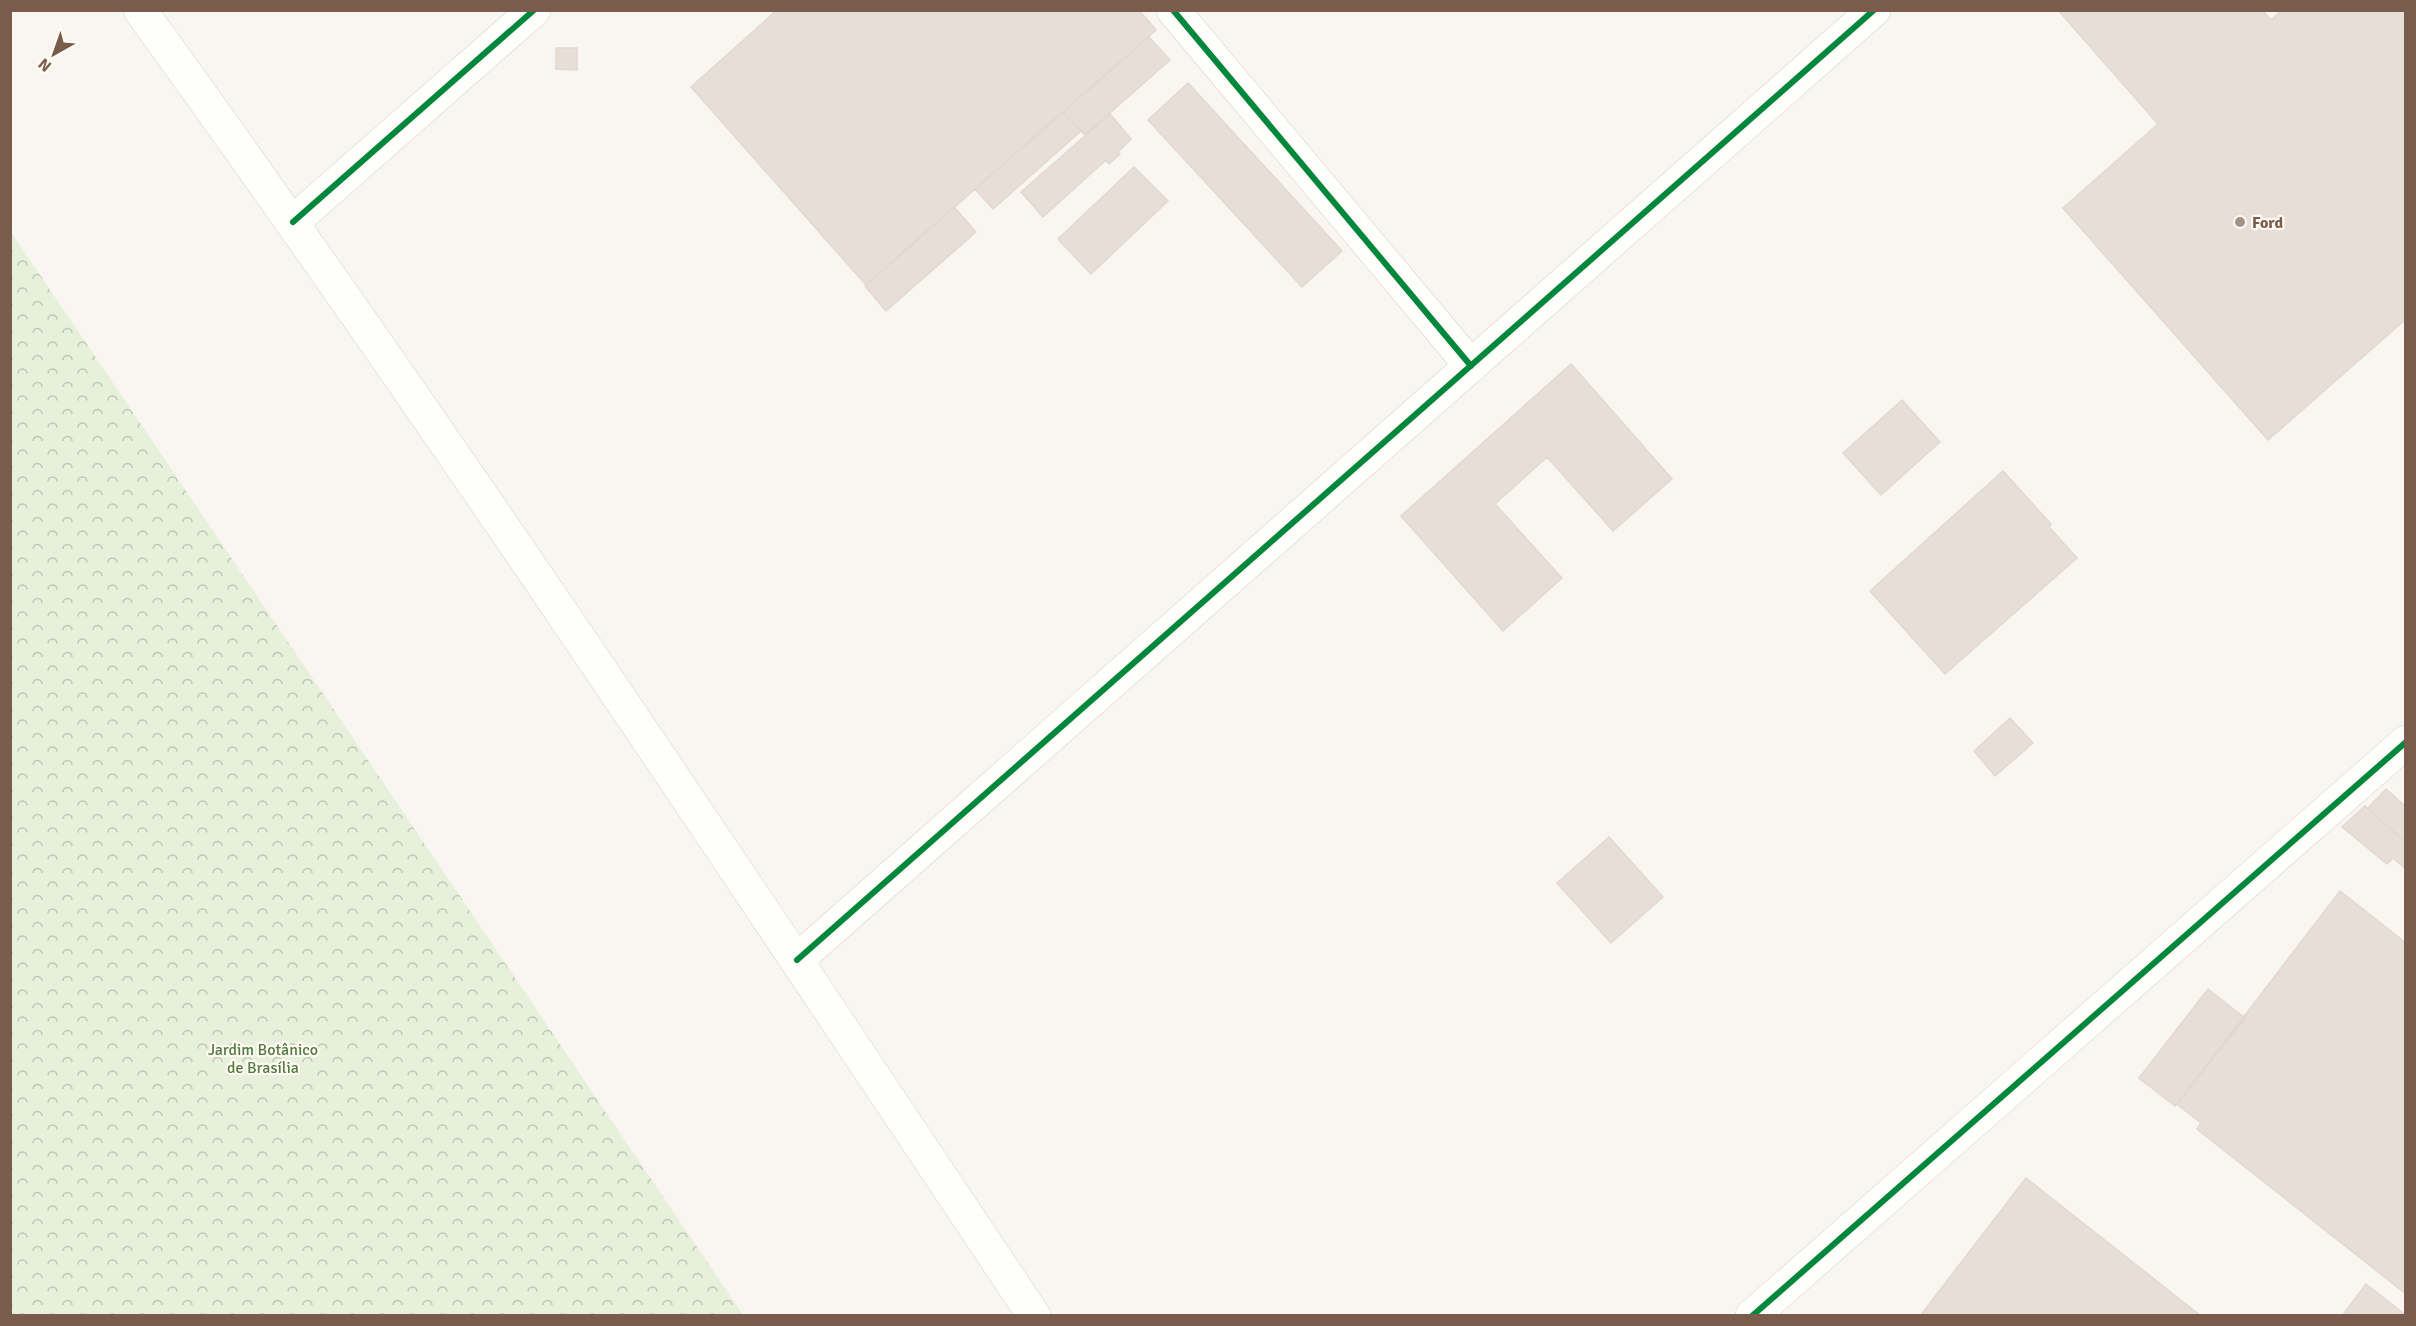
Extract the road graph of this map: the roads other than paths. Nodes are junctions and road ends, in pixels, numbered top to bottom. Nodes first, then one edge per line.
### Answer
1 (140, 10) edge
2 (534, 10) edge
3 (1173, 10) edge
4 (1874, 10) edge
5 (293, 222) junction
6 (1471, 366) junction
7 (2406, 742) edge
8 (797, 960) junction
9 (1034, 1316) edge
10 (1752, 1316) edge

1 - 5 street
2 - 5 street
3 - 6 street
4 - 6 street
5 - 8 street
6 - 8 street
7 - 10 street
8 - 9 street

